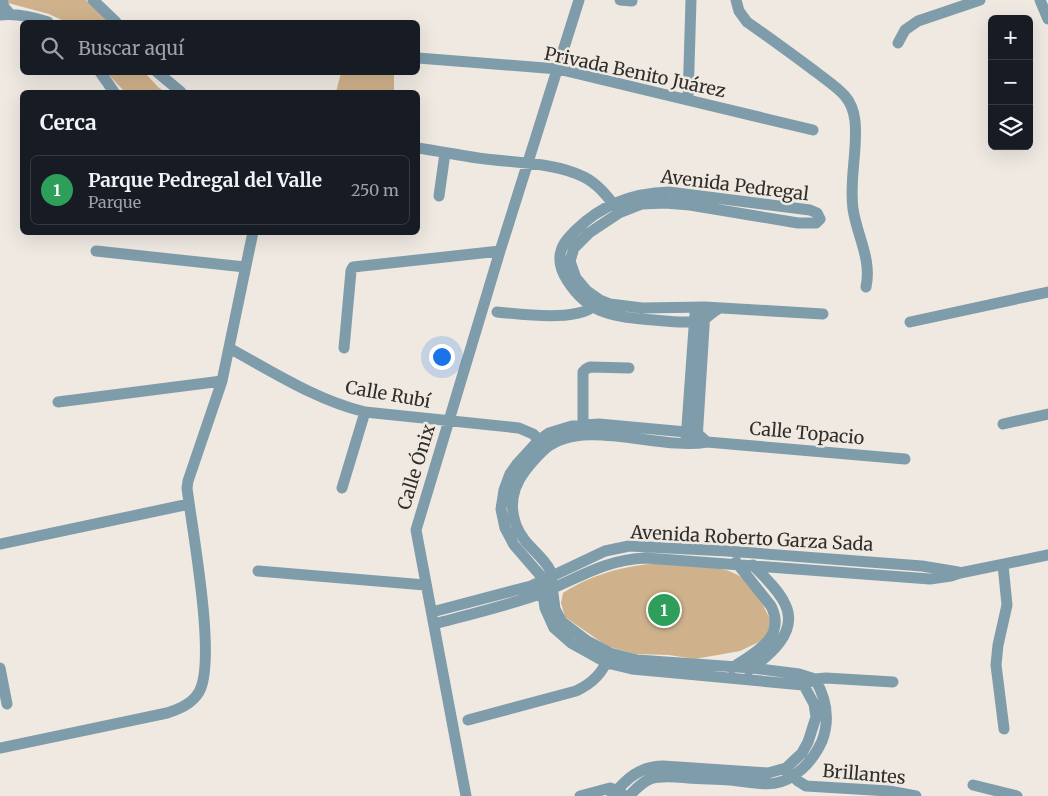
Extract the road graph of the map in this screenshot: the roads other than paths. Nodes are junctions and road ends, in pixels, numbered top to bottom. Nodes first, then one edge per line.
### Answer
1 (2, 0) edge
2 (93, 0) edge
3 (579, 0) edge
4 (620, 0) edge
5 (691, 0) edge
6 (736, 0) edge
7 (980, 0) edge
8 (1040, 0) edge
9 (632, 1) dead end
10 (5, 14) edge
11 (1048, 19) edge
12 (42, 20) edge
13 (114, 20) edge
14 (898, 43) dead end
15 (420, 58) edge
16 (558, 69) junction
17 (102, 75) edge
18 (160, 75) edge
19 (113, 90) edge
20 (178, 90) edge
21 (688, 100) junction
22 (813, 130) dead end
23 (420, 148) edge
24 (445, 153) junction
25 (528, 164) junction
26 (439, 196) dead end
27 (616, 208) junction
28 (253, 235) edge
29 (500, 250) junction
30 (96, 251) dead end
31 (245, 267) junction
32 (866, 287) dead end
33 (1048, 292) edge
34 (597, 304) junction
35 (498, 312) dead end
36 (700, 314) junction
37 (823, 314) dead end
38 (910, 322) dead end
39 (229, 348) junction
40 (344, 348) dead end
41 (629, 368) dead end
42 (222, 381) junction
43 (58, 402) dead end
44 (365, 412) junction
45 (1048, 414) edge
46 (448, 421) junction
47 (582, 424) junction
48 (1002, 424) dead end
49 (695, 439) junction
50 (543, 444) junction
51 (905, 459) dead end
52 (342, 488) dead end
53 (189, 504) junction
54 (0, 544) edge
55 (727, 551) junction
56 (742, 553) junction
57 (1048, 555) edge
58 (738, 564) junction
59 (1003, 565) junction
60 (755, 567) junction
61 (258, 571) dead end
62 (960, 573) junction
63 (552, 575) junction
64 (426, 585) junction
65 (545, 588) junction
66 (432, 612) junction
67 (434, 624) junction
68 (608, 658) junction
69 (733, 667) junction
70 (0, 668) edge
71 (752, 668) junction
72 (799, 674) junction
73 (719, 677) junction
74 (737, 679) junction
75 (815, 679) junction
76 (894, 682) dead end
77 (804, 685) junction
78 (7, 704) dead end
79 (468, 720) dead end
80 (1004, 729) dead end
81 (0, 748) edge
82 (790, 773) junction
83 (973, 785) dead end
84 (621, 794) edge
85 (1011, 795) edge
86 (466, 796) edge
87 (580, 796) edge
88 (916, 796) edge

1 - 10 street
2 - 13 street
3 - 16 street, Calle Ónix
4 - 9 street
5 - 21 street
6 - 32 street
7 - 14 street
8 - 11 street
10 - 12 street
15 - 16 street, Privada Benito Juárez
16 - 21 street, Privada Benito Juárez
16 - 25 street, Calle Ónix
17 - 19 street
18 - 20 street
21 - 22 street, Privada Benito Juárez
23 - 24 street
24 - 25 street
24 - 26 street
25 - 27 street
25 - 29 street, Calle Ónix
27 - 27 street, Avenida Pedregal
27 - 34 street, Avenida Pedregal
28 - 31 street
29 - 40 street
29 - 46 street, Calle Ónix
30 - 31 street
31 - 39 street
33 - 38 street
34 - 35 street
34 - 36 street
36 - 37 street
36 - 49 street
39 - 42 street
39 - 44 street, Calle Rubí
41 - 47 street
42 - 43 street
42 - 53 street
44 - 46 street, Calle Rubí
44 - 52 street
45 - 48 street
46 - 50 street, Calle Rubí
46 - 64 street, Calle Ónix
47 - 49 street
47 - 50 street
49 - 50 street
49 - 51 street, Calle Topacio
50 - 63 street
50 - 65 street
53 - 54 street
53 - 81 street
55 - 56 street, Avenida Roberto Garza Sada
55 - 58 street
55 - 63 street, Avenida Roberto Garza Sada
56 - 60 street
56 - 62 street, Avenida Roberto Garza Sada
57 - 59 street, Avenida Roberto Garza Sada
58 - 60 street, Avenida Roberto Garza Sada
58 - 65 street, Avenida Roberto Garza Sada
58 - 69 street
59 - 62 street, Avenida Roberto Garza Sada
59 - 80 street
60 - 62 street, Avenida Roberto Garza Sada
60 - 71 street
61 - 64 street
63 - 65 street, Avenida Roberto Garza Sada
64 - 66 street, Calle Ónix
65 - 66 street, Avenida Roberto Garza Sada
65 - 67 street, Avenida Roberto Garza Sada
65 - 68 street
66 - 67 street, Calle Ónix
67 - 86 street, Calle Ónix
68 - 69 street
68 - 73 street
68 - 79 street
69 - 71 street
69 - 73 street
70 - 78 street
71 - 72 street
71 - 74 street
72 - 75 street
72 - 77 street
73 - 74 street
74 - 77 street
75 - 76 street
75 - 77 street
75 - 82 street
77 - 82 street
82 - 84 street
82 - 88 street, Brillantes
83 - 85 street
84 - 87 street

